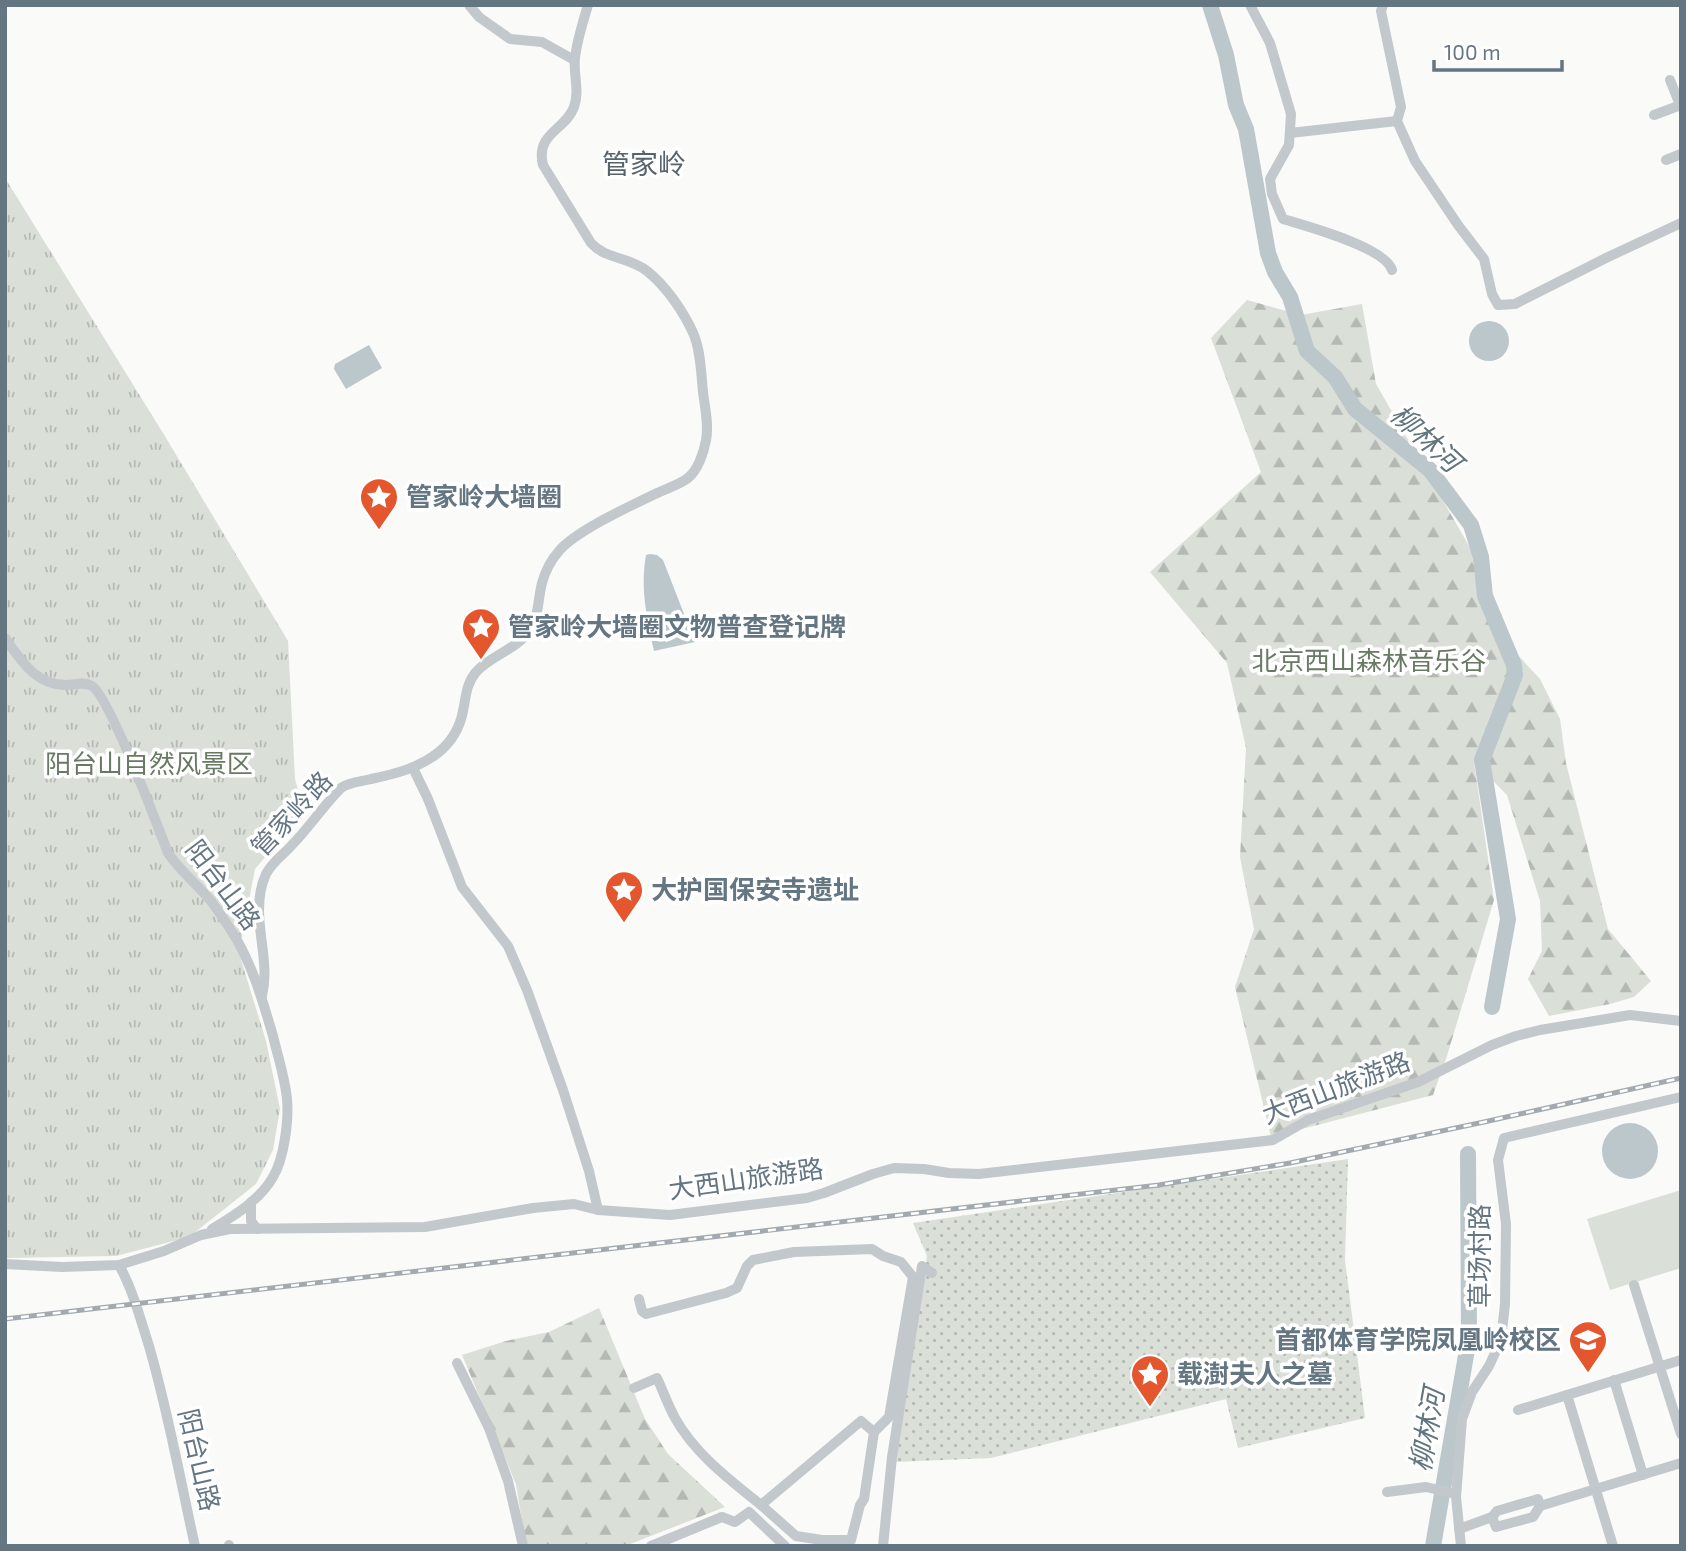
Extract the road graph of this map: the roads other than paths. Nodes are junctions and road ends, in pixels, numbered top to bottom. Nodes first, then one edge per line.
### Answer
1 (470, 5) edge
2 (588, 5) edge
3 (1251, 5) edge
4 (1383, 5) edge
5 (574, 60) junction
6 (1670, 80) dead end
7 (1680, 105) edge
8 (1654, 116) dead end
9 (1397, 121) junction
10 (1290, 133) junction
11 (1681, 154) edge
12 (1665, 160) dead end
13 (1681, 223) edge
14 (1392, 270) dead end
15 (5, 638) edge
16 (414, 768) junction
17 (261, 996) junction
18 (1681, 1021) edge
19 (1681, 1097) edge
20 (251, 1202) junction
21 (598, 1210) junction
22 (257, 1229) junction
23 (201, 1235) junction
24 (5, 1264) edge
25 (119, 1265) junction
26 (932, 1273) dead end
27 (1634, 1285) dead end
28 (639, 1299) dead end
29 (1681, 1360) edge
30 (457, 1363) dead end
31 (1660, 1366) junction
32 (1614, 1380) junction
33 (634, 1388) dead end
34 (1567, 1395) junction
35 (1518, 1410) dead end
36 (874, 1432) junction
37 (1681, 1434) edge
38 (1681, 1463) edge
39 (1643, 1475) junction
40 (1596, 1489) junction
41 (1387, 1492) dead end
42 (1454, 1493) junction
43 (761, 1505) junction
44 (1540, 1506) junction
45 (1492, 1517) junction
46 (1459, 1529) junction
47 (796, 1536) junction
48 (195, 1546) edge
49 (523, 1546) edge
50 (651, 1546) edge
51 (786, 1546) edge
52 (883, 1546) edge
53 (1461, 1546) edge
54 (1613, 1546) edge

1 - 5 street
2 - 5 street, 管家岭路
3 - 10 street
4 - 9 street
5 - 16 street, 管家岭路
6 - 7 street
7 - 8 street
9 - 10 street
9 - 13 street
10 - 14 street
11 - 12 street
15 - 17 street, 阳台山路
16 - 17 street, 管家岭路
16 - 21 street
17 - 20 street, 阳台山路
18 - 21 street, 大西山旅游路
19 - 42 street, 草场村路
20 - 22 street
20 - 23 street, 阳台山路
21 - 22 street, 大西山旅游路
22 - 23 street, 大西山旅游路
23 - 25 street, 大西山旅游路
24 - 25 street, 大西山旅游路
25 - 48 street, 阳台山路
26 - 52 street
27 - 31 street
28 - 36 street
29 - 31 street
30 - 49 street
31 - 32 street
31 - 37 street
32 - 34 street
32 - 39 street
33 - 43 street
34 - 35 street
34 - 40 street
36 - 43 street
36 - 47 street
38 - 39 street
39 - 40 street
40 - 44 street
40 - 54 street
41 - 42 street
42 - 46 street, 草场村路
43 - 47 street
44 - 45 street
44 - 45 street
45 - 46 street
46 - 53 street, 草场村路
47 - 51 street
50 - 51 street

